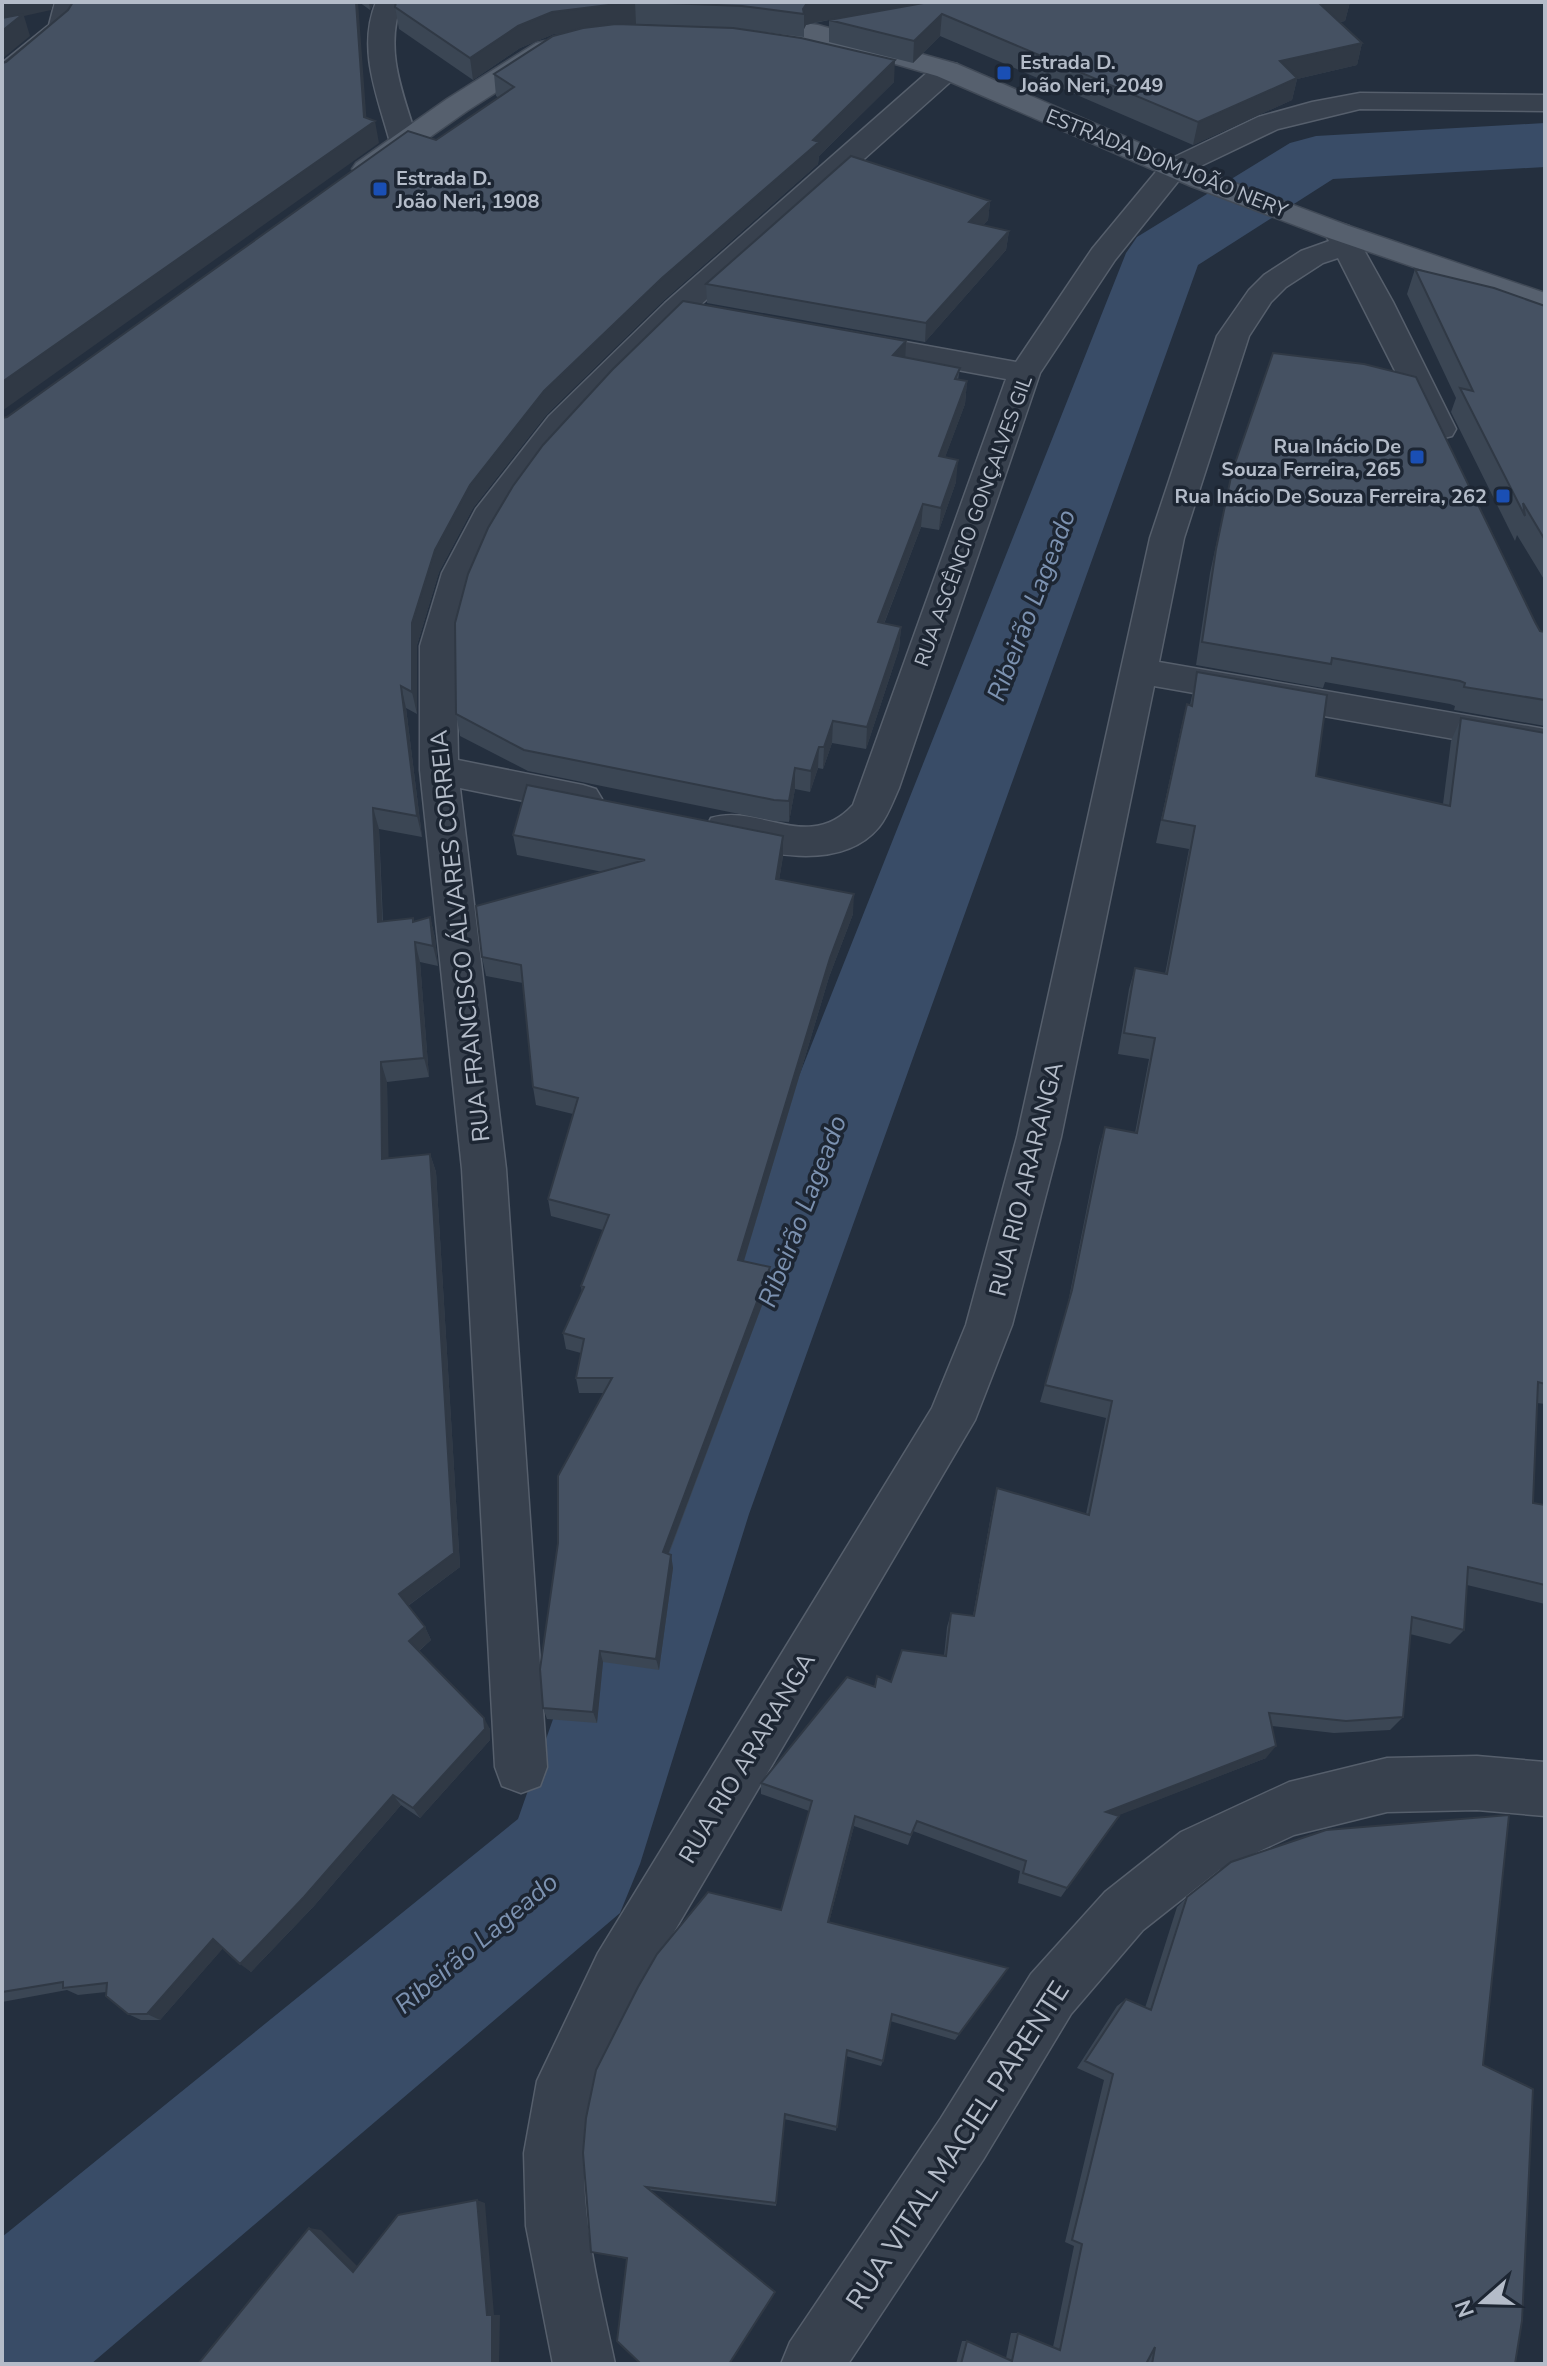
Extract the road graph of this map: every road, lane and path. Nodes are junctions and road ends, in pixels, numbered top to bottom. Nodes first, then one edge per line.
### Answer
1 (389, 2) edge
2 (67, 11) edge
3 (724, 21) dead end
4 (876, 23) edge
5 (28, 26) dead end
6 (818, 33) junction
7 (575, 37) edge
8 (947, 70) junction
9 (2, 76) edge
10 (1545, 103) edge
11 (404, 142) junction
12 (1188, 174) junction
13 (340, 189) edge
14 (1333, 233) junction
15 (1545, 303) edge
16 (812, 334) edge
17 (1024, 373) junction
18 (1454, 459) edge
19 (1139, 671) junction
20 (1545, 742) edge
21 (439, 770) junction
22 (622, 807) edge
23 (698, 822) edge
24 (521, 1767) dead end
25 (1545, 1789) edge
26 (584, 2364) edge
27 (812, 2364) edge

1 - 11 street
2 - 5 street
2 - 9 street
3 - 6 main road, ESTRADA DOM JOÃO NERY
4 - 6 street
6 - 8 main road, ESTRADA DOM JOÃO NERY
7 - 11 main road
8 - 12 main road, ESTRADA DOM JOÃO NERY
8 - 21 street, RUA FRANCISCO ÁLVARES CORREIA
10 - 12 street
11 - 13 main road
12 - 14 main road, ESTRADA DOM JOÃO NERY
12 - 17 street, RUA ASCÊNCIO GONÇALVES GIL
14 - 15 main road, ESTRADA DOM JOÃO NERY
14 - 18 street
14 - 19 street, RUA RIO ARARANGA
16 - 17 street
17 - 23 street, RUA ASCÊNCIO GONÇALVES GIL
19 - 20 street
19 - 26 street, RUA RIO ARARANGA
21 - 22 street
21 - 24 street, RUA FRANCISCO ÁLVARES CORREIA
25 - 27 street, RUA VITAL MACIEL PARENTE

